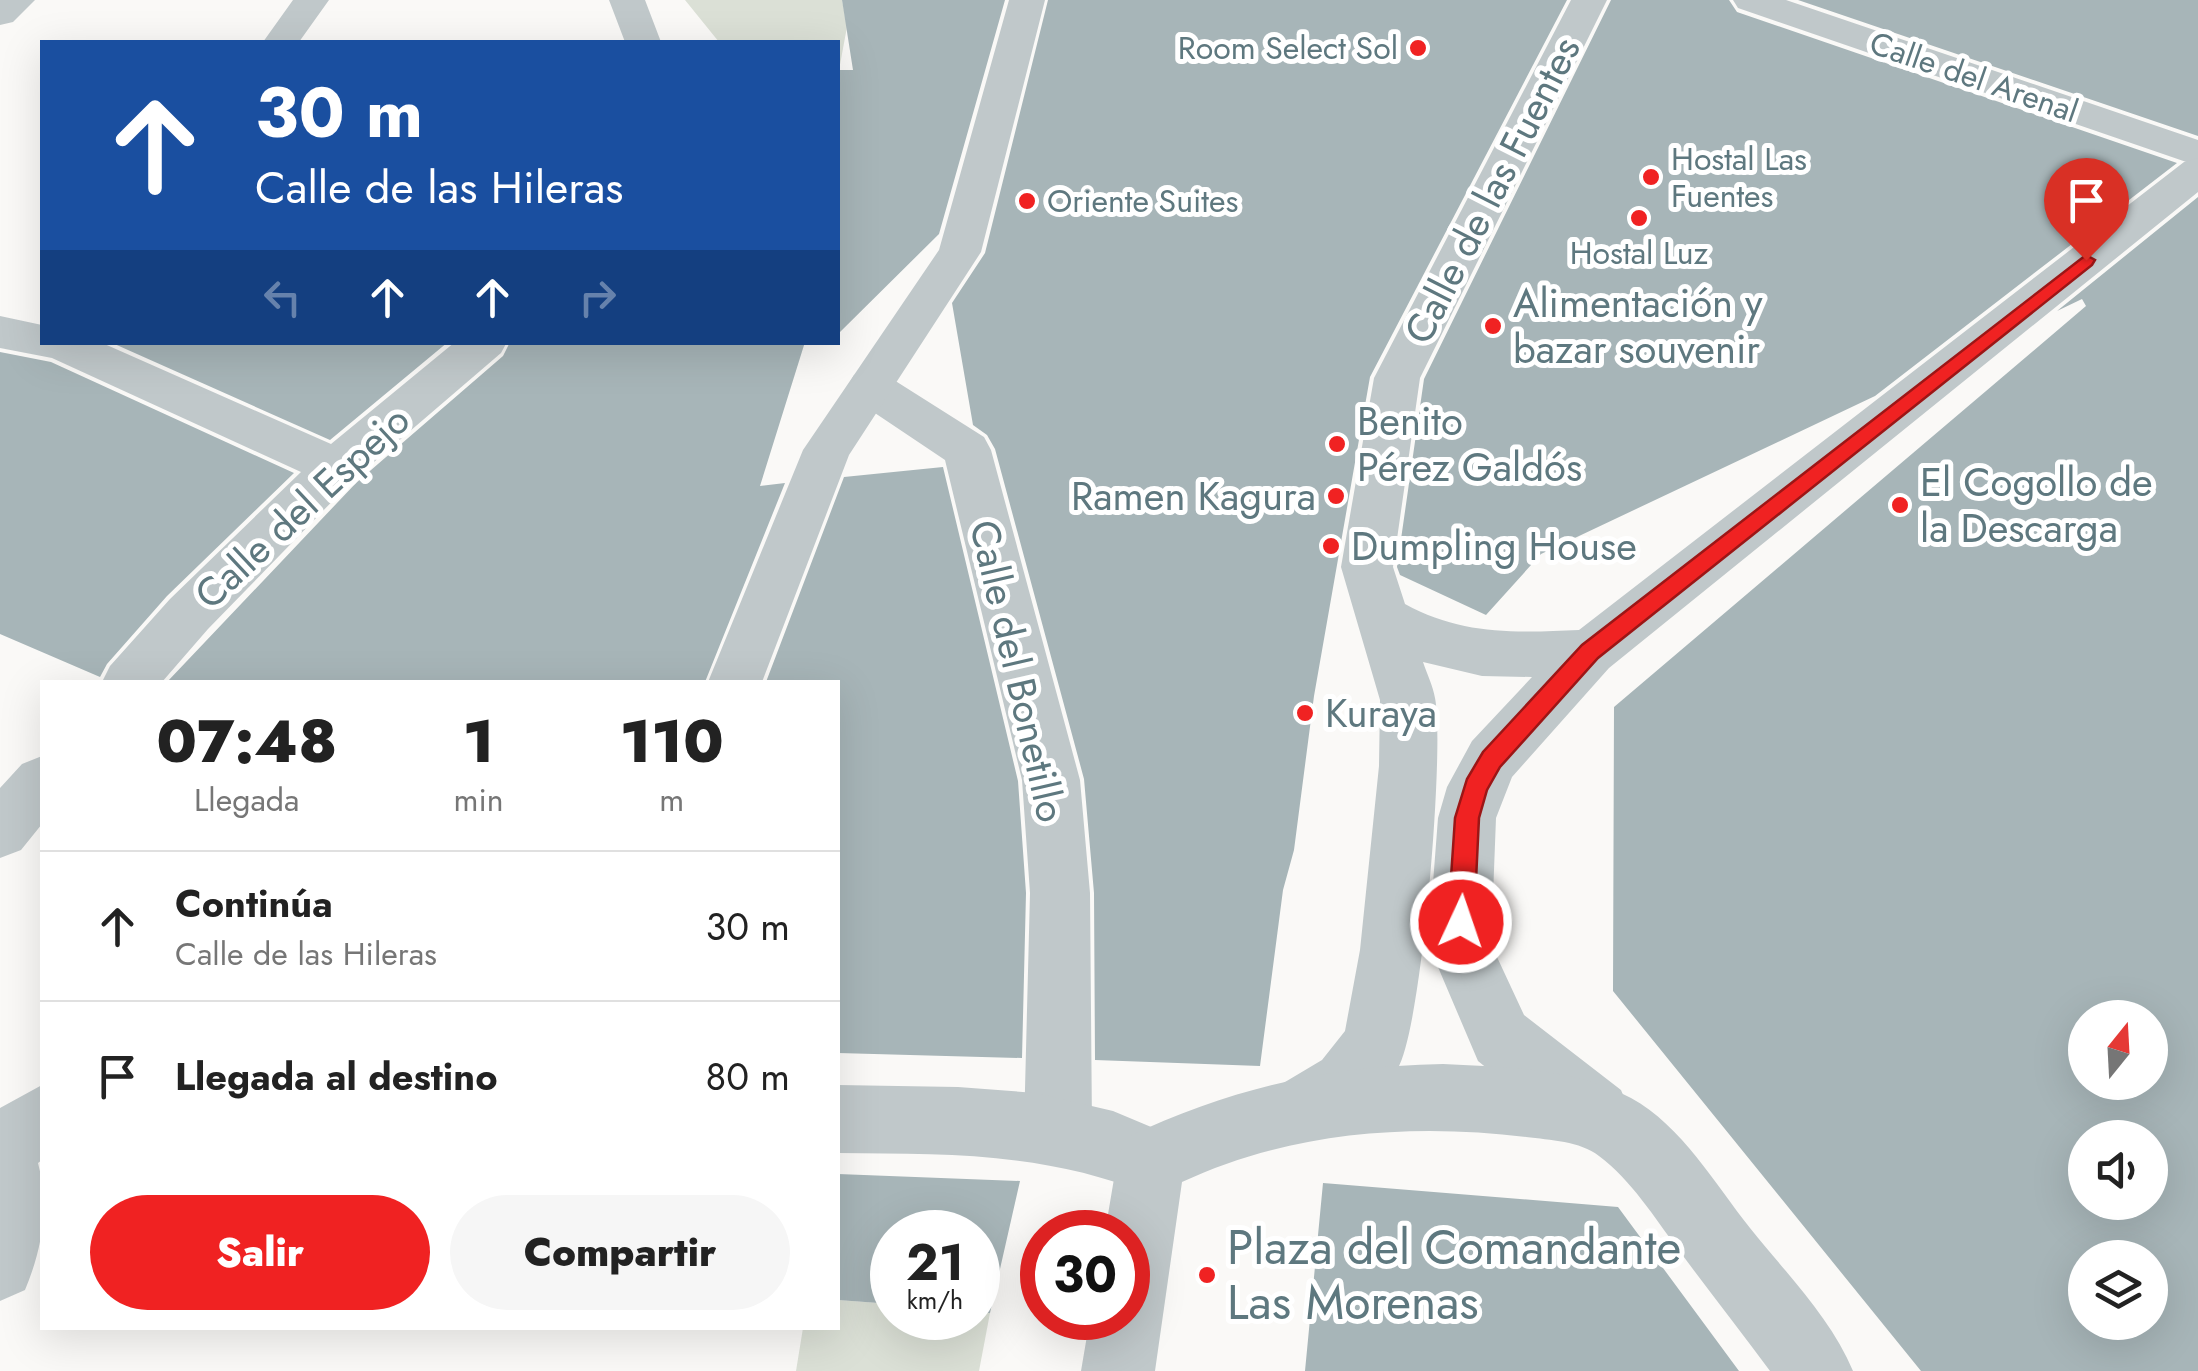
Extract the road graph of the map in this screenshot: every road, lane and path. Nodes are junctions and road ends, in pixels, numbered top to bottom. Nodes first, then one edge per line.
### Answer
1 (17, 0) edge
2 (311, 0) edge
3 (627, 0) edge
4 (1028, 0) edge
5 (1589, 0) edge
6 (1751, 0) edge
7 (0, 14) edge
8 (283, 40) edge
9 (642, 40) edge
10 (2198, 154) edge
11 (2198, 171) edge
12 (0, 332) edge
13 (40, 340) edge
14 (62, 345) edge
15 (481, 345) edge
16 (870, 387) junction
17 (336, 467) junction
18 (1382, 617) junction
19 (1590, 652) junction
20 (131, 680) edge
21 (736, 680) edge
22 (40, 784) edge
23 (0, 832) edge
24 (1304, 1109) junction
25 (840, 1119) edge
26 (40, 1120) edge
27 (1608, 1122) junction
28 (1058, 1128) junction
29 (0, 1150) edge
30 (1150, 1161) junction
31 (1143, 1210) edge
32 (0, 1265) edge
33 (1123, 1340) edge
34 (1118, 1371) edge
35 (1816, 1371) edge

1 - 7 street
2 - 8 street
3 - 9 street
4 - 16 street
5 - 18 street, Calle de las Fuentes
6 - 10 street, Calle del Arenal
11 - 19 street
12 - 13 street
14 - 17 street
15 - 17 street, Calle del Espejo
16 - 21 street
16 - 28 street, Calle del Bonetillo
17 - 20 street, Calle del Espejo
18 - 19 street
18 - 24 street, Calle de las Fuentes
19 - 27 street
22 - 23 street
24 - 27 street
24 - 30 street
25 - 28 street
26 - 29 street
27 - 35 street
28 - 30 street
29 - 32 street
30 - 31 street
33 - 34 street

